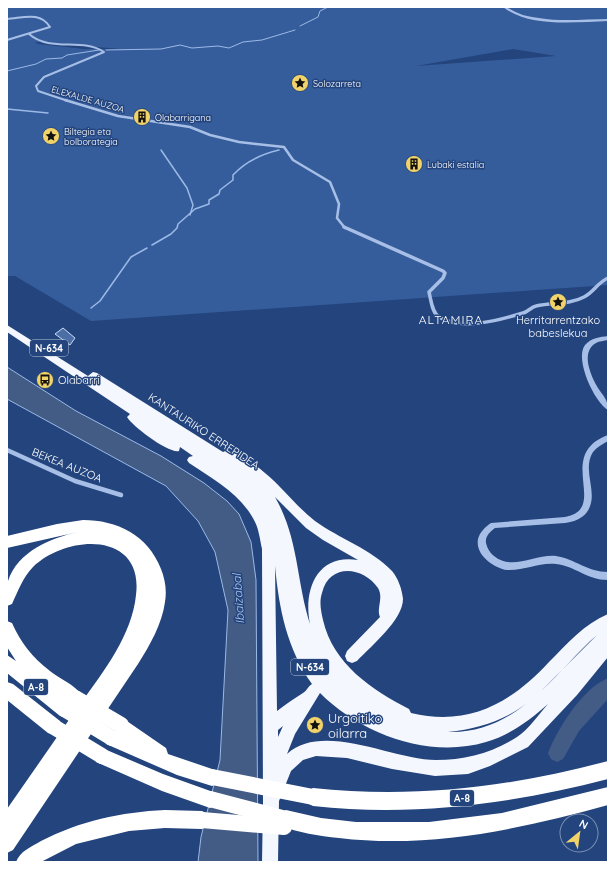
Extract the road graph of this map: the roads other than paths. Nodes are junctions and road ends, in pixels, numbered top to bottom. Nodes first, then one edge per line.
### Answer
1 (505, 7) edge
2 (7, 19) edge
3 (608, 20) edge
4 (28, 34) junction
5 (7, 40) edge
6 (608, 278) edge
7 (7, 321) edge
8 (7, 328) edge
9 (608, 338) edge
10 (108, 395) junction
11 (608, 407) edge
12 (176, 428) junction
13 (608, 438) edge
14 (7, 450) edge
15 (121, 495) dead end
16 (7, 542) edge
17 (608, 576) edge
18 (7, 599) edge
19 (608, 621) edge
20 (7, 628) edge
21 (380, 628) junction
22 (608, 636) edge
23 (608, 646) edge
24 (352, 656) dead end
25 (7, 663) edge
26 (7, 690) edge
27 (70, 704) junction
28 (429, 725) junction
29 (270, 727) junction
30 (608, 770) edge
31 (608, 796) edge
32 (271, 803) junction
33 (285, 823) junction
34 (7, 824) edge
35 (7, 844) edge
36 (25, 862) edge
37 (270, 862) edge

1 - 3 street
2 - 4 street
4 - 5 street
4 - 6 street, ELEXALDE AUZOA
7 - 12 highway, KANTAURIKO ERREPIDEA / N-634
8 - 10 highway, KANTAURIKO ERREPIDEA / N-634
9 - 11 street
10 - 22 highway, KANTAURIKO ERREPIDEA / N-634
10 - 29 highway
12 - 21 highway
12 - 28 highway, KANTAURIKO ERREPIDEA / N-634
13 - 17 street
14 - 15 street, BEKEA AUZOA
16 - 35 highway
18 - 34 highway
19 - 28 highway, KANTAURIKO ERREPIDEA / N-634
20 - 27 highway
21 - 24 highway
21 - 28 highway
23 - 32 highway
25 - 27 highway, A-8
26 - 33 highway, A-8, bridge
27 - 30 highway, A-8, bridge
29 - 32 highway
29 - 32 highway
31 - 33 highway
32 - 37 highway
33 - 36 highway, bridge

